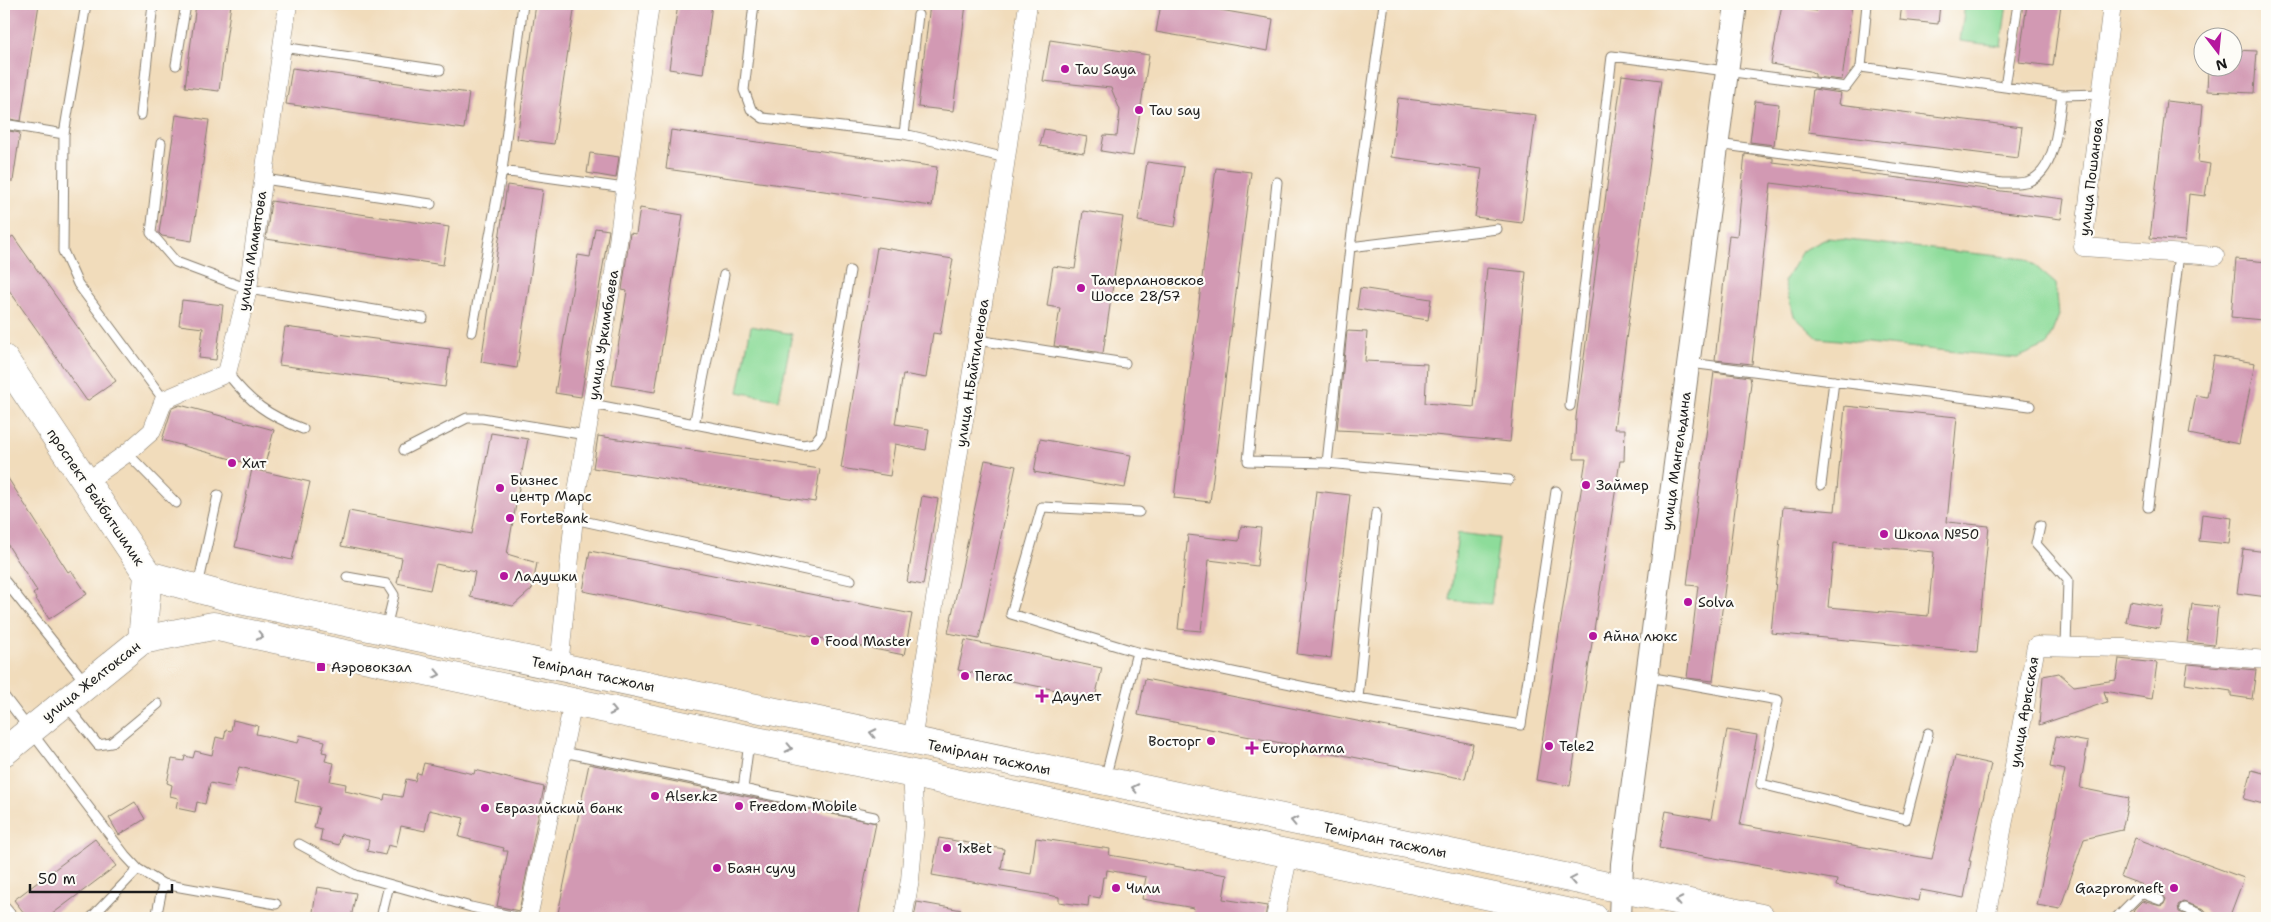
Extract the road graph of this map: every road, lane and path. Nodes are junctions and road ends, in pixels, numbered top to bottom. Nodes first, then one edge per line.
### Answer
1 (86, 4) edge
2 (154, 4) edge
3 (186, 4) edge
4 (288, 4) edge
5 (523, 4) edge
6 (650, 4) edge
7 (754, 4) edge
8 (1028, 4) edge
9 (1384, 4) edge
10 (1736, 4) edge
11 (1867, 4) edge
12 (2018, 4) edge
13 (2112, 4) edge
14 (918, 15) dead end
15 (282, 47) junction
16 (176, 65) dead end
17 (1862, 67) junction
18 (440, 70) dead end
19 (1728, 70) junction
20 (2005, 87) junction
21 (2101, 94) junction
22 (2062, 95) junction
23 (141, 115) dead end
24 (4, 124) edge
25 (64, 134) junction
26 (904, 134) junction
27 (161, 143) dead end
28 (1718, 144) junction
29 (1007, 154) junction
30 (502, 170) junction
31 (264, 179) junction
32 (1277, 182) dead end
33 (625, 188) junction
34 (431, 204) dead end
35 (1497, 229) dead end
36 (1350, 247) junction
37 (2179, 254) junction
38 (2215, 256) dead end
39 (850, 271) dead end
40 (724, 275) dead end
41 (248, 289) junction
42 (423, 318) dead end
43 (472, 332) dead end
44 (978, 340) junction
45 (1125, 363) dead end
46 (1689, 363) junction
47 (227, 373) junction
48 (10, 374) edge
49 (1834, 381) junction
50 (164, 400) junction
51 (592, 404) junction
52 (1570, 406) dead end
53 (2030, 406) dead end
54 (694, 425) junction
55 (303, 429) dead end
56 (586, 435) junction
57 (404, 450) dead end
58 (127, 453) junction
59 (1327, 463) junction
60 (1509, 480) dead end
61 (86, 482) junction
62 (1821, 485) dead end
63 (1556, 491) dead end
64 (218, 495) dead end
65 (176, 503) dead end
66 (2148, 507) dead end
67 (1139, 512) dead end
68 (1376, 513) dead end
69 (574, 519) junction
70 (2040, 526) dead end
71 (148, 575) junction
72 (347, 577) dead end
73 (4, 580) edge
74 (851, 580) dead end
75 (207, 592) junction
76 (213, 626) junction
77 (386, 630) junction
78 (142, 640) junction
79 (2066, 646) junction
80 (1137, 652) junction
81 (2267, 660) edge
82 (559, 667) junction
83 (1648, 677) junction
84 (87, 684) junction
85 (4, 696) edge
86 (1358, 698) junction
87 (573, 702) junction
88 (64, 703) junction
89 (158, 704) dead end
90 (30, 730) junction
91 (1928, 733) dead end
92 (750, 740) junction
93 (912, 741) junction
94 (4, 752) edge
95 (563, 752) junction
96 (912, 774) junction
97 (1104, 782) junction
98 (743, 789) junction
99 (874, 817) dead end
100 (299, 844) dead end
101 (1289, 854) junction
102 (138, 869) junction
103 (163, 884) junction
104 (389, 885) junction
105 (1621, 889) junction
106 (2160, 900) dead end
107 (276, 904) dead end
108 (4, 906) edge
109 (2184, 908) dead end
110 (14, 918) edge
111 (91, 918) edge
112 (156, 918) edge
113 (381, 918) edge
114 (520, 918) edge
115 (528, 918) edge
116 (903, 918) edge
117 (1275, 918) edge
118 (1594, 918) edge
119 (1620, 918) edge
120 (1761, 918) edge
121 (1986, 918) edge
122 (2116, 918) edge
123 (2205, 918) edge

1 - 25 lane
2 - 23 lane
3 - 16 lane
4 - 15 street, улица Мамытова
5 - 30 lane
6 - 33 street, улица Уркимбаева
7 - 26 lane
8 - 29 street, улица Н.Байтиленова
9 - 36 lane
10 - 19 street, улица Мангельдина
11 - 17 lane
12 - 20 lane
13 - 21 street, улица Пошанова
14 - 26 lane
15 - 18 lane
15 - 31 street, улица Мамытова
17 - 19 lane
17 - 20 lane
19 - 28 street, улица Мангельдина
19 - 52 lane
20 - 22 lane
21 - 22 lane
21 - 37 street, улица Пошанова
22 - 28 lane
24 - 25 lane
25 - 50 lane
26 - 29 lane
27 - 41 lane
28 - 46 street, улица Мангельдина
29 - 44 street, улица Н.Байтиленова
30 - 33 lane
30 - 43 lane
31 - 34 lane
31 - 41 street, улица Мамытова
32 - 59 lane
33 - 51 street, улица Уркимбаева
35 - 36 lane
36 - 59 lane
37 - 38 street, улица Пошанова
37 - 66 lane
39 - 54 lane
40 - 54 lane
41 - 42 lane
41 - 47 street, улица Мамытова
44 - 45 lane
44 - 93 street, улица Н.Байтиленова
46 - 49 lane
46 - 83 street, улица Мангельдина
47 - 50 street
47 - 55 lane
48 - 61 main road, проспект Бейбитшилик
49 - 53 lane
49 - 62 lane
50 - 58 street
51 - 54 lane
51 - 56 street, улица Уркимбаева
56 - 57 lane
56 - 69 street, улица Уркимбаева
58 - 61 street
58 - 65 lane
59 - 60 lane
61 - 71 main road, проспект Бейбитшилик
63 - 86 lane
64 - 75 lane
67 - 80 lane
68 - 86 lane
69 - 74 lane
69 - 82 street, улица Уркимбаева
70 - 79 lane
71 - 75 main road, проспект Бейбитшилик
71 - 78 main road
72 - 77 lane
73 - 84 lane
75 - 76 main road
75 - 77 main road, Темірлан тасжолы
76 - 78 main road, улица Желтоксан
76 -> 87 main road
77 - 82 main road, Темірлан тасжолы
78 - 84 main road, улица Желтоксан
79 - 81 street, улица Арысская
79 - 121 street, улица Арысская
80 - 86 lane
80 - 97 lane
93 -> 82 main road, Темірлан тасжолы
83 - 91 lane
83 - 105 street, улица Мангельдина
84 - 88 main road, улица Желтоксан
85 - 90 lane
87 -> 92 main road
87 - 95 street
88 - 89 lane
88 - 90 main road, улица Желтоксан
90 - 94 main road, улица Желтоксан
90 - 102 lane
92 -> 96 main road
92 - 98 lane
93 - 97 main road, Темірлан тасжолы
95 - 98 lane
95 - 115 street
96 - 101 main road
96 - 116 street
105 -> 97 main road, Темірлан тасжолы
98 - 99 lane
100 - 104 lane
101 - 117 street
101 - 118 main road
102 - 103 lane
102 - 111 lane
103 - 107 lane
103 - 112 lane
104 - 113 lane
104 - 114 lane
105 - 119 street, улица Мангельдина
120 -> 105 main road, Темірлан тасжолы
106 - 122 lane
108 - 110 lane
109 - 123 lane

